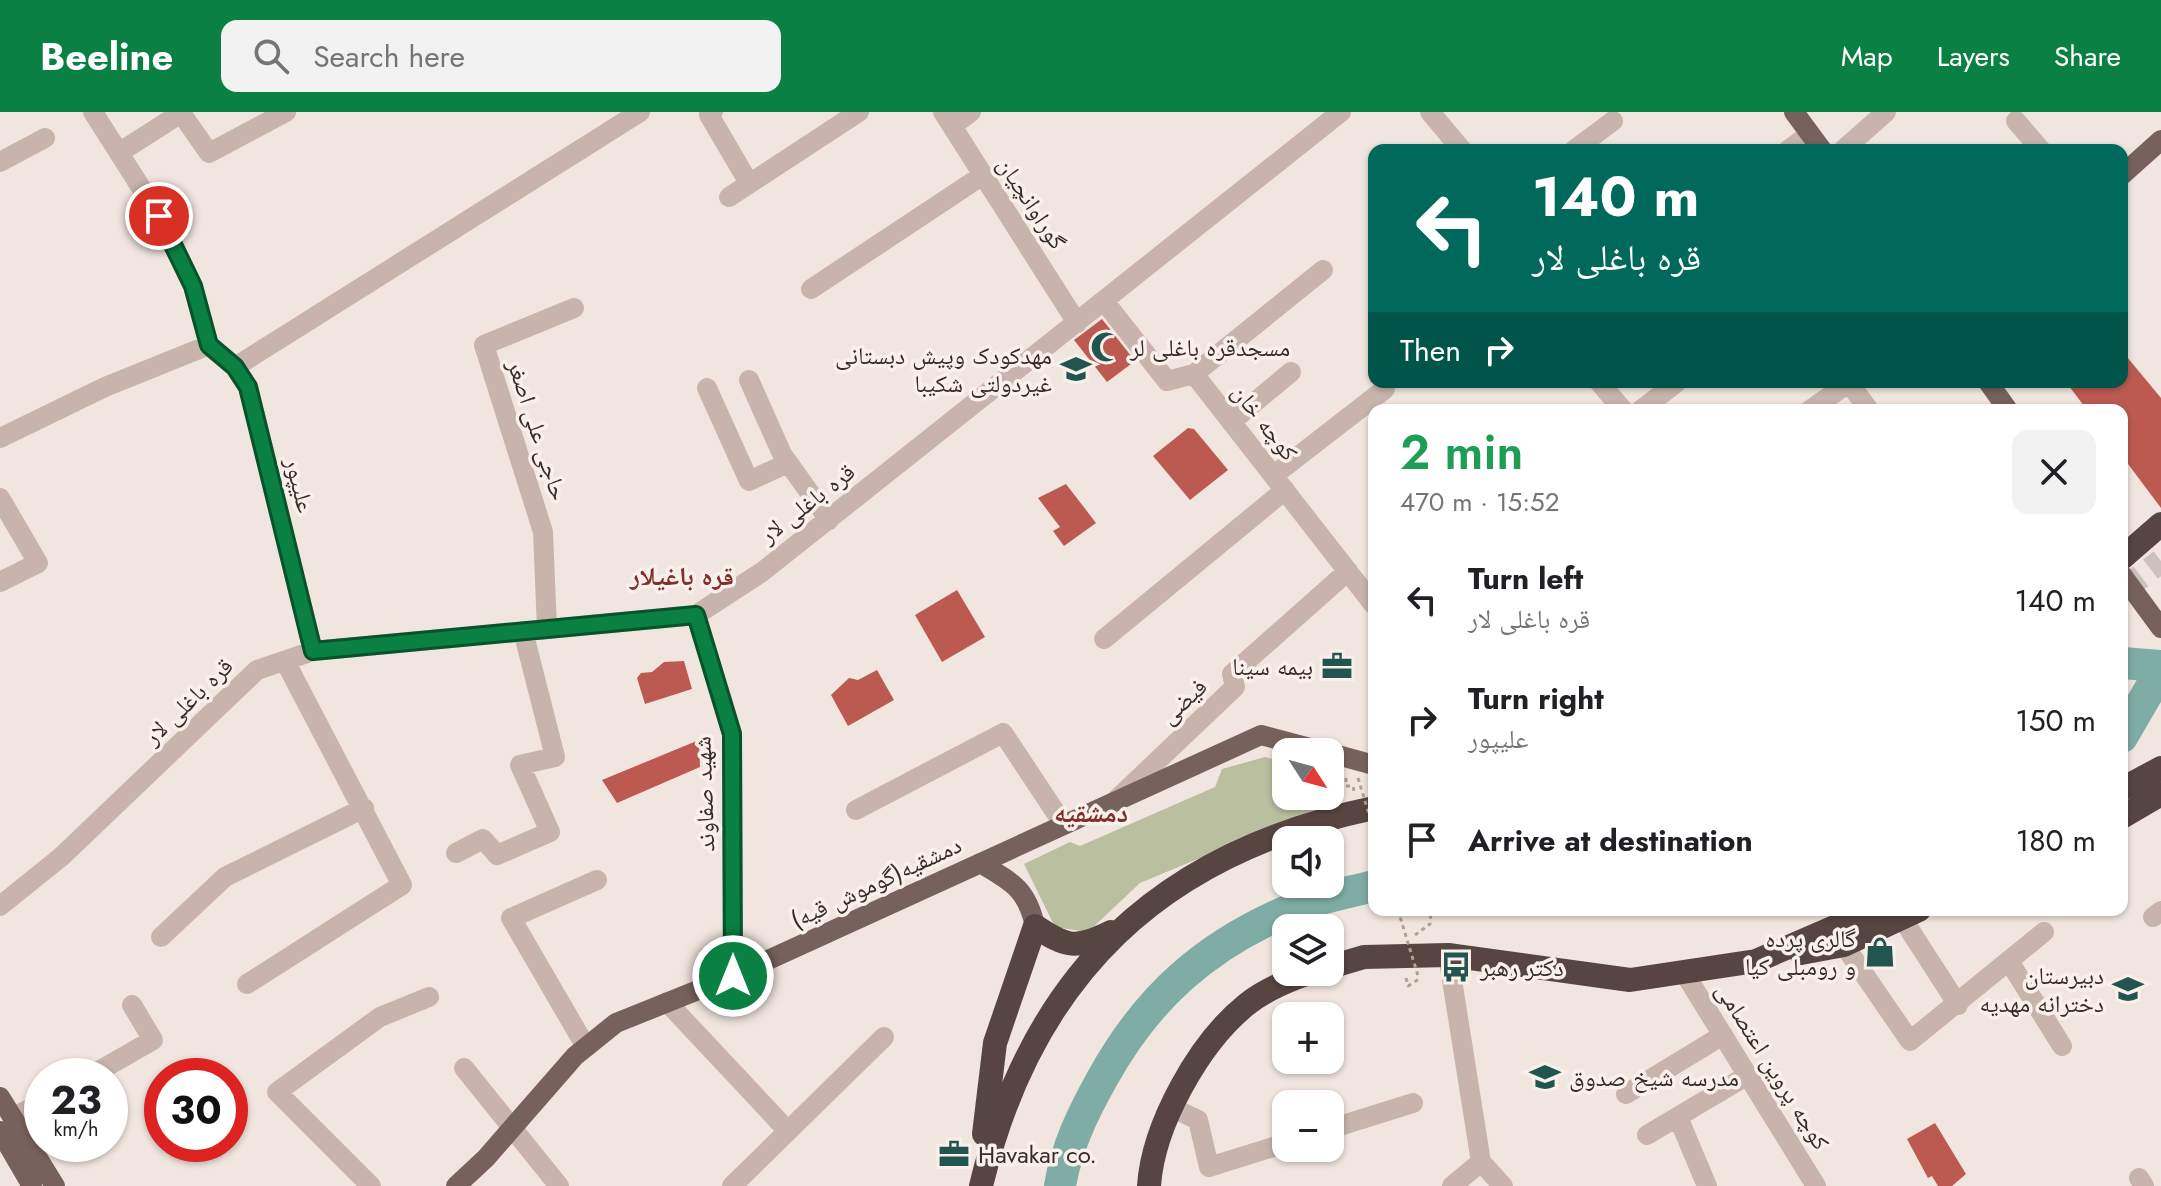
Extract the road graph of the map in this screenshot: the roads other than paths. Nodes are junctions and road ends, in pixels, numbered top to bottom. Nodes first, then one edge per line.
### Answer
1 (93, 112) edge
2 (286, 112) edge
3 (640, 112) edge
4 (713, 112) edge
5 (859, 112) edge
6 (971, 112) edge
7 (1341, 112) edge
8 (1430, 112) edge
9 (1794, 112) edge
10 (1886, 112) edge
11 (947, 119) edge
12 (1613, 121) dead end
13 (2016, 121) dead end
14 (45, 138) dead end
15 (2161, 140) edge
16 (1816, 142) edge
17 (1457, 144) edge
18 (1582, 144) edge
19 (1850, 144) edge
20 (2036, 144) edge
21 (120, 152) junction
22 (0, 162) edge
23 (2128, 170) edge
24 (983, 175) junction
25 (749, 183) junction
26 (729, 197) dead end
27 (1323, 270) dead end
28 (811, 289) dead end
29 (1104, 301) junction
30 (574, 308) dead end
31 (1077, 323) junction
32 (209, 345) junction
33 (235, 367) junction
34 (1291, 372) dead end
35 (1194, 374) junction
36 (749, 380) dead end
37 (707, 388) dead end
38 (1604, 388) edge
39 (1669, 388) edge
40 (1841, 388) edge
41 (1385, 389) dead end
42 (1618, 404) edge
43 (1649, 404) edge
44 (1818, 404) edge
45 (1231, 422) junction
46 (0, 438) edge
47 (788, 463) junction
48 (1279, 482) junction
49 (0, 498) edge
50 (829, 520) junction
51 (2161, 524) edge
52 (2128, 553) edge
53 (1348, 571) junction
54 (0, 582) edge
55 (2128, 584) edge
56 (1368, 597) edge
57 (696, 615) junction
58 (2161, 628) edge
59 (547, 629) junction
60 (523, 631) junction
61 (1104, 639) dead end
62 (313, 651) junction
63 (285, 661) junction
64 (1272, 738) edge
65 (1344, 761) edge
66 (2161, 768) edge
67 (1366, 771) edge
68 (2128, 786) edge
69 (2161, 794) edge
70 (1113, 802) junction
71 (364, 808) junction
72 (1368, 809) edge
73 (856, 810) dead end
74 (2128, 813) edge
75 (1064, 825) junction
76 (456, 853) dead end
77 (980, 863) junction
78 (597, 880) dead end
79 (0, 906) edge
80 (1860, 916) edge
81 (1907, 916) edge
82 (1912, 916) edge
83 (1035, 926) junction
84 (1120, 928) junction
85 (2044, 932) dead end
86 (161, 937) dead end
87 (1844, 945) junction
88 (1448, 955) junction
89 (1756, 961) junction
90 (2009, 961) junction
91 (1344, 963) edge
92 (1685, 974) junction
93 (733, 976) junction
94 (247, 984) dead end
95 (1284, 986) edge
96 (429, 997) dead end
97 (667, 1002) junction
98 (132, 1005) dead end
99 (1958, 1005) junction
100 (1723, 1035) junction
101 (884, 1037) dead end
102 (2062, 1046) dead end
103 (586, 1047) junction
104 (122, 1058) edge
105 (464, 1068) dead end
106 (1748, 1075) junction
107 (1626, 1094) dead end
108 (0, 1097) edge
109 (1413, 1103) dead end
110 (1171, 1107) junction
111 (24, 1114) edge
112 (1678, 1117) junction
113 (6, 1124) edge
114 (1344, 1125) edge
115 (511, 1130) junction
116 (787, 1130) junction
117 (1647, 1135) dead end
118 (1272, 1147) edge
119 (1481, 1162) junction
120 (467, 1182) edge
121 (32, 1186) edge
122 (55, 1186) edge
123 (371, 1186) edge
124 (559, 1186) edge
125 (732, 1186) edge
126 (979, 1186) edge
127 (1149, 1186) edge
128 (1452, 1186) edge
129 (1503, 1186) edge
130 (1707, 1186) edge
131 (1816, 1186) edge

1 - 21 street
2 - 21 street
3 - 33 street
4 - 25 street
5 - 25 street
6 - 11 street
7 - 29 street, قره باغلی لار
8 - 17 street
9 - 16 main road
10 - 19 street
11 - 24 street, گوراوانچیان
12 - 18 street
13 - 20 street
14 - 22 street
15 - 23 main road
21 - 32 street
24 - 28 street
24 - 31 street, گوراوانچیان
25 - 26 street
27 - 35 street
29 - 31 street, قره باغلی لار
29 - 35 street
30 - 59 street, حاجی علی اصغر
31 - 50 street, قره باغلی لار
32 - 33 street, علیپور
32 - 46 street
33 - 62 street, علیپور
34 - 45 street
35 - 45 street, کوچه خان
36 - 47 street
37 - 47 street
38 - 42 street
39 - 43 street
40 - 44 street
41 - 48 street
45 - 48 street, کوچه خان
47 - 50 street
48 - 53 street, کوچه خان
48 - 61 street
49 - 54 street
50 - 57 street, قره باغلی لار
51 - 52 highway
53 - 56 street, کوچه خان
53 - 70 street, فیضی
55 - 58 main road
57 - 59 street, قره باغلی لار
57 - 93 street, شهید صفاوند
59 - 60 street, قره باغلی لار
60 - 62 street, قره باغلی لار
60 - 76 street
62 - 63 street, قره باغلی لار
63 - 71 street
63 - 79 street, قره باغلی لار
64 - 70 main road, دمشقیه(گوموش قیه)
65 - 67 main road, دمشقیه(گوموش قیه)
66 - 68 highway
69 - 74 highway
70 - 75 main road, دمشقیه(گوموش قیه)
71 - 86 street
71 - 94 street
72 - 84 highway
73 - 75 street
75 - 77 main road, دمشقیه(گوموش قیه)
77 - 83 main road
77 - 93 main road, دمشقیه(گوموش قیه)
78 - 103 street
80 - 89 highway
81 - 87 highway
82 - 99 street
83 - 84 highway
83 - 126 highway
84 - 126 highway
85 - 90 street
87 - 89 highway
87 - 99 street
88 - 91 highway
88 - 92 highway
88 - 119 street
89 - 92 highway
90 - 99 street
90 - 102 street
92 - 100 street, کوچه پروین اعتصامی
93 - 97 main road, دمشقیه(گوموش قیه)
95 - 110 highway
96 - 123 street
97 - 103 main road, دمشقیه(گوموش قیه)
97 - 116 street
98 - 104 street
100 - 106 street, کوچه پروین اعتصامی
100 - 107 street
101 - 116 street
103 - 115 main road, دمشقیه(گوموش قیه)
105 - 115 street
106 - 112 street
106 - 131 street, کوچه پروین اعتصامی
108 - 113 main road
109 - 114 street
110 - 118 street
110 - 127 highway
111 - 113 street
112 - 117 street
112 - 130 street
113 - 121 main road
113 - 122 main road
115 - 120 main road, دمشقیه(گوموش قیه)
115 - 124 street
116 - 125 street
119 - 128 street
119 - 129 street

